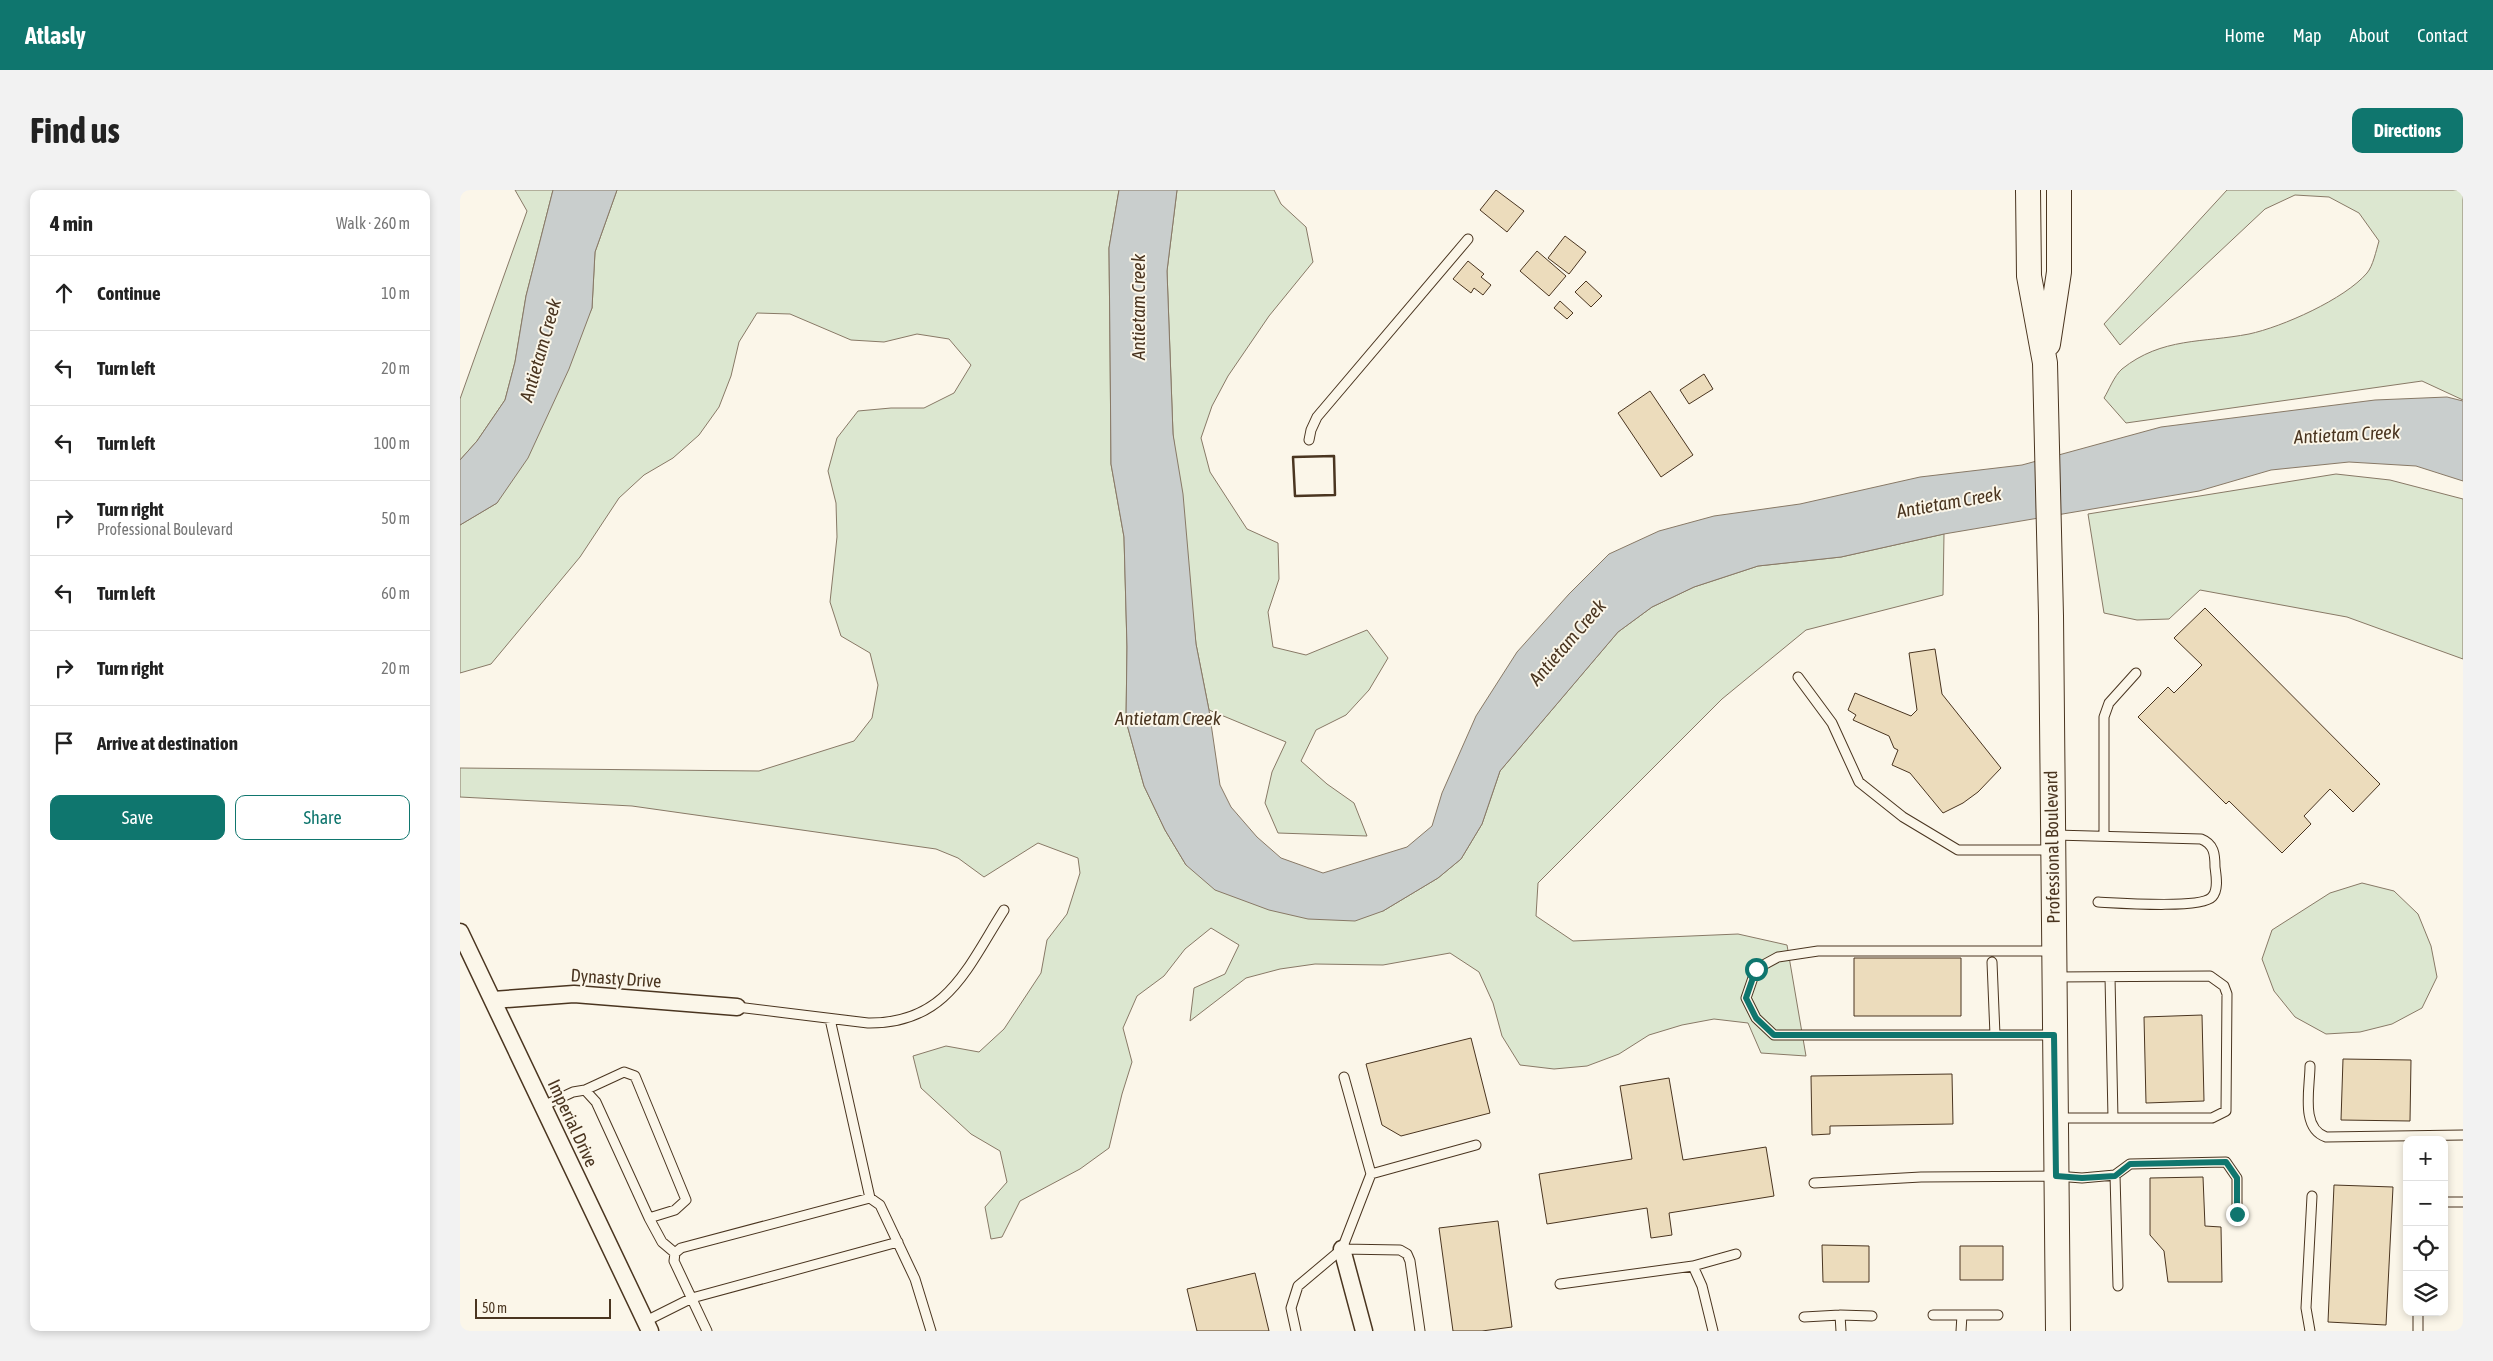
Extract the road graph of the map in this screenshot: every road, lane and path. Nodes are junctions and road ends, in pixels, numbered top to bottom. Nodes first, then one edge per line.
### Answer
1 (2028, 190) edge
2 (2059, 190) edge
3 (1468, 239) dead end
4 (2045, 363) junction
5 (1309, 440) dead end
6 (2136, 673) dead end
7 (1798, 677) dead end
8 (2104, 835) junction
9 (2052, 843) junction
10 (2098, 902) dead end
11 (1004, 910) dead end
12 (460, 932) edge
13 (2053, 951) junction
14 (1992, 962) dead end
15 (2054, 977) junction
16 (2110, 977) junction
17 (493, 1000) junction
18 (737, 1007) joint
19 (830, 1019) junction
20 (1995, 1035) junction
21 (2054, 1035) junction
22 (2310, 1066) dead end
23 (1344, 1078) dead end
24 (585, 1090) junction
25 (543, 1106) junction
26 (2056, 1118) junction
27 (2113, 1118) junction
28 (2463, 1134) edge
29 (1476, 1145) dead end
30 (1370, 1174) junction
31 (2056, 1176) junction
32 (2115, 1176) junction
33 (1814, 1183) dead end
34 (2312, 1196) dead end
35 (870, 1198) junction
36 (2448, 1202) edge
37 (2463, 1202) edge
38 (2237, 1214) dead end
39 (649, 1218) junction
40 (898, 1242) junction
41 (1342, 1249) junction
42 (675, 1253) junction
43 (1736, 1254) dead end
44 (1693, 1266) junction
45 (1560, 1284) dead end
46 (2118, 1286) dead end
47 (692, 1298) junction
48 (1840, 1315) junction
49 (1933, 1315) dead end
50 (1962, 1315) junction
51 (1998, 1315) dead end
52 (1872, 1316) dead end
53 (2418, 1316) edge
54 (1804, 1317) dead end
55 (648, 1326) edge
56 (708, 1331) edge
57 (931, 1331) edge
58 (1296, 1331) edge
59 (1364, 1331) edge
60 (1420, 1331) edge
61 (1713, 1331) edge
62 (1841, 1331) edge
63 (1961, 1331) edge
64 (2058, 1331) edge
65 (2310, 1331) edge
66 (2418, 1331) edge

1 - 4 street, Professional Boulevard
2 - 4 street, Professional Boulevard
3 - 5 lane
4 - 9 street, Professional Boulevard
6 - 8 lane
7 - 9 lane
8 - 9 lane
8 - 10 lane
9 - 13 street, Professional Boulevard
11 - 19 lane
12 - 17 street, Imperial Drive
13 - 15 street, Professional Boulevard
13 - 20 lane
14 - 20 lane
15 - 16 lane
15 - 21 street, Professional Boulevard
16 - 27 lane
16 - 27 lane
17 - 18 street, Dynasty Drive
17 - 25 street, Imperial Drive
18 - 19 lane
19 - 35 lane
20 - 21 lane
21 - 26 street, Professional Boulevard
22 - 28 lane
23 - 30 lane
24 - 25 lane
24 - 39 lane
24 - 39 lane
25 - 55 street, Imperial Drive
26 - 27 lane
26 - 31 street, Professional Boulevard
29 - 30 lane
30 - 41 lane
31 - 32 lane
31 - 33 lane
31 - 64 street, Professional Boulevard
32 - 38 lane
32 - 46 lane
34 - 65 lane
35 - 40 lane
35 - 42 lane
36 - 37 lane
39 - 42 lane
40 - 47 lane
40 - 57 lane
41 - 58 lane
41 - 59 street
41 - 60 lane
42 - 47 lane
43 - 44 lane
44 - 45 lane
44 - 61 lane
47 - 55 lane
47 - 56 lane
48 - 52 lane
48 - 54 lane
48 - 62 lane
49 - 50 lane
50 - 51 lane
50 - 63 lane
53 - 66 lane

